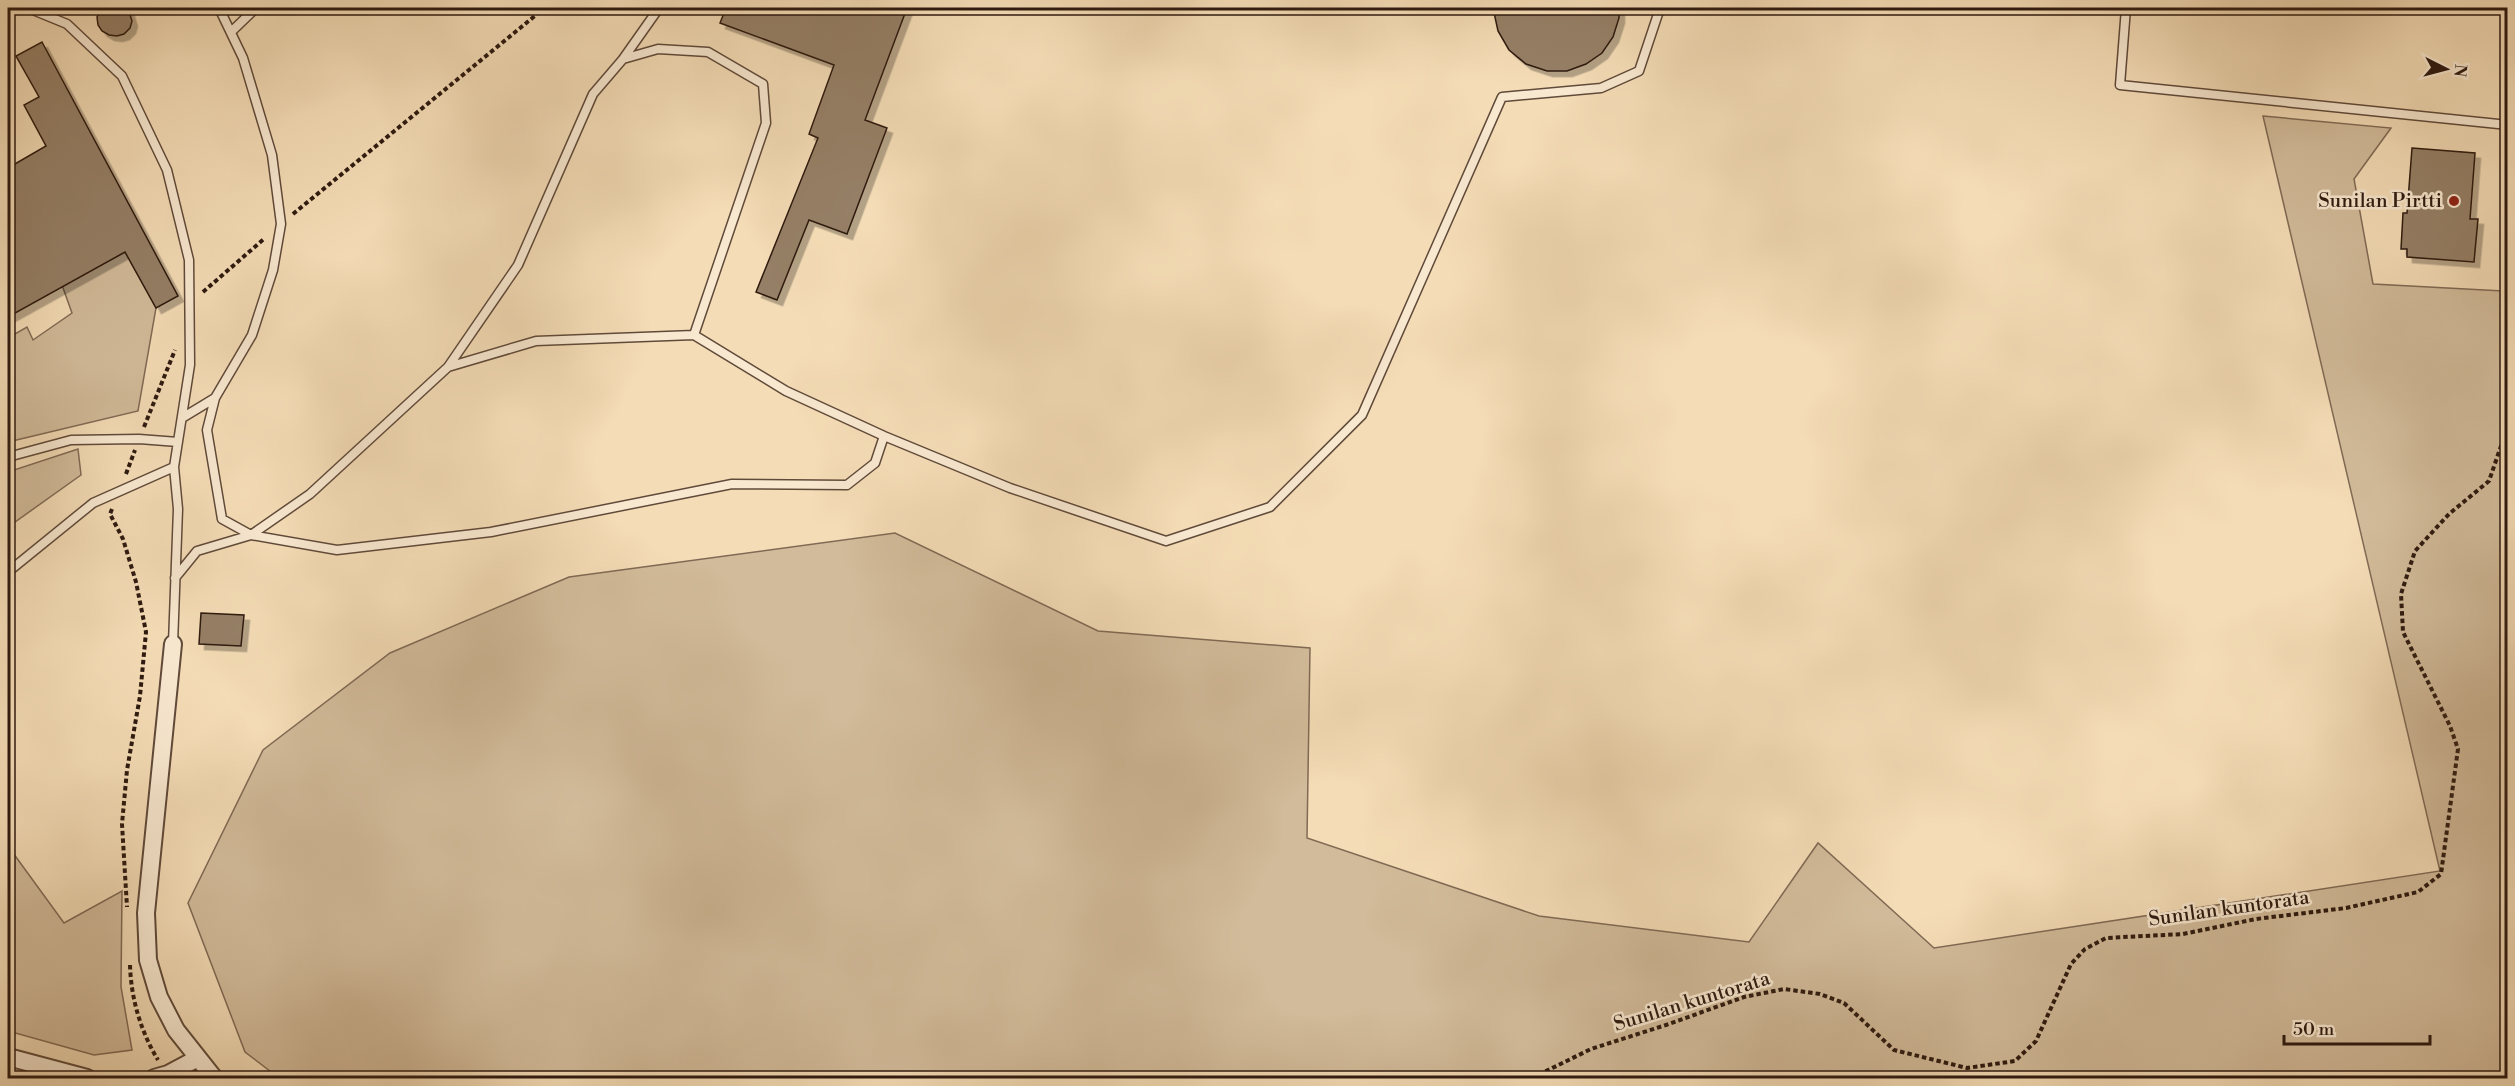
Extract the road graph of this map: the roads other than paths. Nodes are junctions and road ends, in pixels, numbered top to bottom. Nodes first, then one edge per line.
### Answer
1 (28, 8) edge
2 (219, 8) edge
3 (256, 8) edge
4 (659, 8) edge
5 (1660, 8) edge
6 (2126, 8) edge
7 (231, 32) junction
8 (623, 59) junction
9 (2508, 126) edge
10 (694, 335) junction
11 (448, 367) junction
12 (215, 398) junction
13 (182, 418) junction
14 (884, 436) junction
15 (178, 442) junction
16 (8, 457) edge
17 (174, 467) junction
18 (251, 535) junction
19 (8, 572) edge
20 (175, 578) junction
21 (172, 644) joint
22 (8, 1057) edge
23 (198, 1058) junction
24 (87, 1078) edge
25 (154, 1078) edge
26 (214, 1078) edge

1 - 13 lane
2 - 7 lane
3 - 7 lane
4 - 8 lane
5 - 14 lane
6 - 9 lane
7 - 12 lane
8 - 10 lane
8 - 11 lane
10 - 11 lane
10 - 14 lane
11 - 18 lane
12 - 13 lane
12 - 18 lane
13 - 15 lane
14 - 18 lane
15 - 16 lane
15 - 17 lane
17 - 19 lane
17 - 20 lane
18 - 20 lane
20 - 21 lane
21 - 23 street
22 - 24 street
23 - 25 street
23 - 26 street

